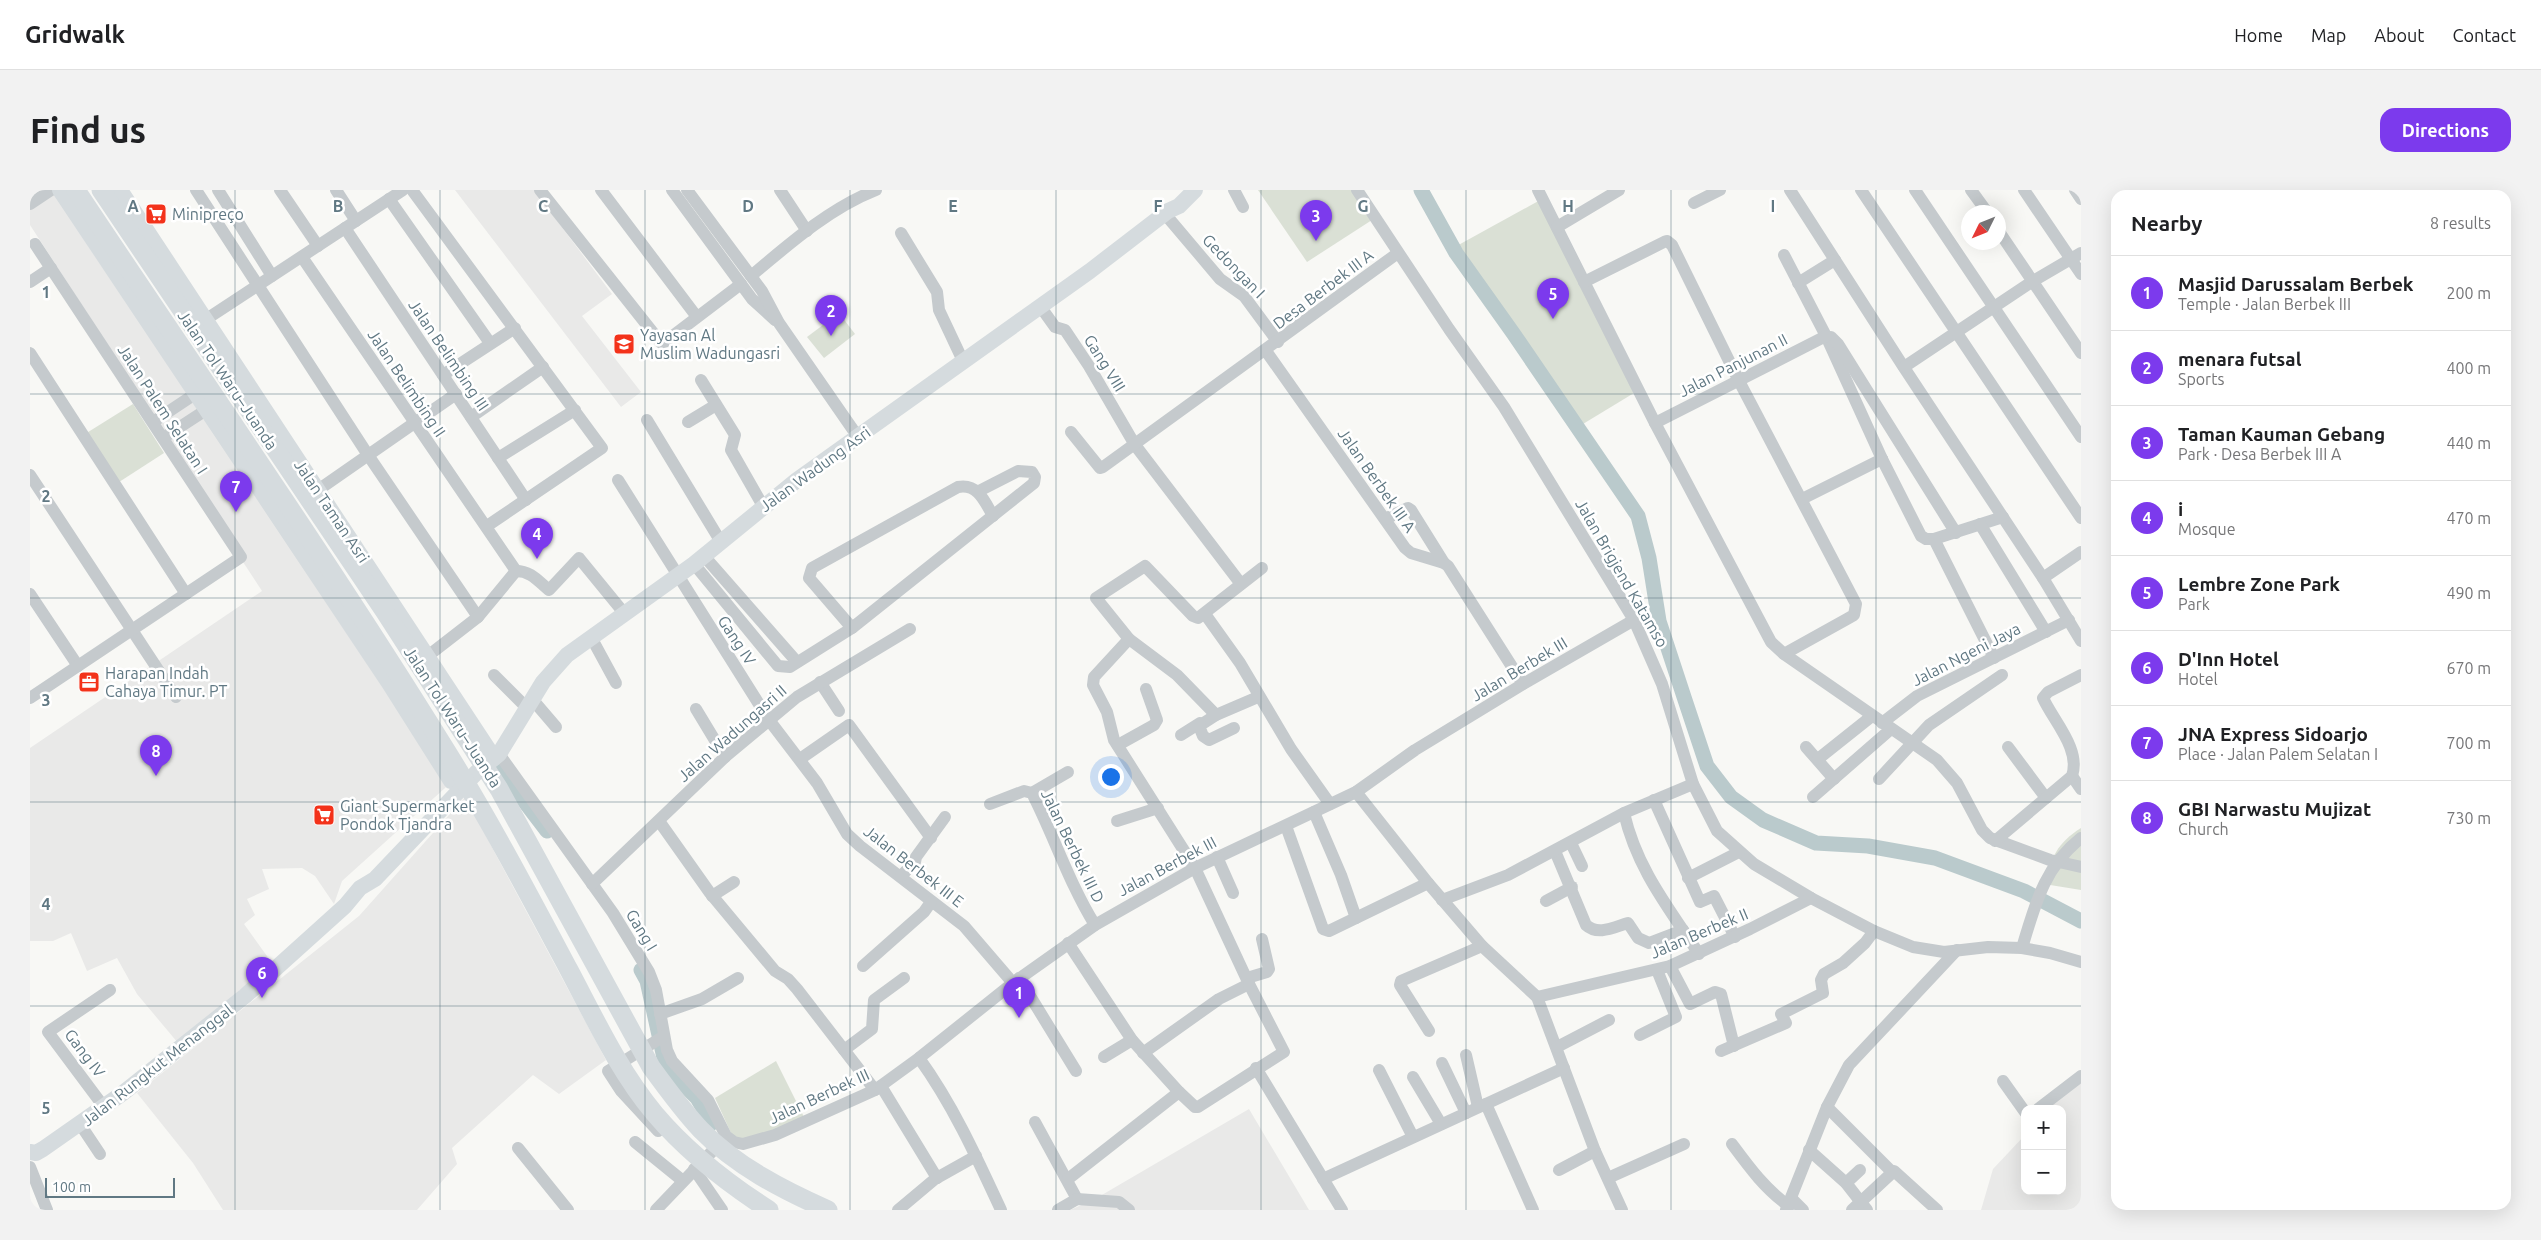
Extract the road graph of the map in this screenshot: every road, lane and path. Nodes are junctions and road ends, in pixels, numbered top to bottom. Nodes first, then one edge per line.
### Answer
1 (51, 190) edge
2 (60, 190) edge
3 (76, 190) edge
4 (101, 190) edge
5 (120, 190) edge
6 (196, 190) edge
7 (218, 190) edge
8 (280, 190) edge
9 (336, 190) edge
10 (403, 190) edge
11 (412, 190) edge
12 (540, 190) edge
13 (601, 190) edge
14 (672, 190) edge
15 (687, 190) edge
16 (780, 190) edge
17 (876, 190) edge
18 (1182, 190) edge
19 (1195, 190) edge
20 (1234, 190) edge
21 (1357, 190) edge
22 (1538, 190) edge
23 (1619, 190) edge
24 (1720, 190) edge
25 (1790, 190) edge
26 (1861, 190) edge
27 (1915, 190) edge
28 (1971, 190) edge
29 (2024, 190) edge
30 (2075, 190) edge
31 (851, 194) edge
32 (389, 199) junction
33 (2081, 199) edge
34 (1694, 203) dead end
35 (30, 204) edge
36 (1981, 205) edge
37 (1243, 207) dead end
38 (1166, 212) junction
39 (356, 221) junction
40 (1557, 227) junction
41 (345, 228) junction
42 (807, 231) junction
43 (901, 233) dead end
44 (2006, 242) edge
45 (35, 244) dead end
46 (318, 246) junction
47 (1784, 255) dead end
48 (1393, 256) junction
49 (2076, 256) edge
50 (302, 257) junction
51 (1835, 260) junction
52 (51, 268) junction
53 (2081, 274) edge
54 (272, 276) junction
55 (746, 280) junction
56 (2033, 281) junction
57 (30, 282) edge
58 (1584, 282) junction
59 (162, 283) junction
60 (1798, 283) junction
61 (258, 285) junction
62 (145, 294) junction
63 (1040, 306) junction
64 (1993, 307) junction
65 (697, 317) junction
66 (205, 320) junction
67 (515, 328) junction
68 (1955, 333) junction
69 (1826, 336) junction
70 (1278, 342) junction
71 (490, 343) junction
72 (1266, 350) junction
73 (30, 353) edge
74 (2081, 353) edge
75 (963, 361) junction
76 (544, 367) junction
77 (1904, 367) junction
78 (443, 375) junction
79 (701, 380) dead end
80 (1738, 381) junction
81 (195, 394) junction
82 (456, 394) junction
83 (716, 405) junction
84 (206, 410) junction
85 (574, 410) junction
86 (471, 417) junction
87 (647, 420) dead end
88 (153, 422) junction
89 (688, 422) dead end
90 (414, 423) junction
91 (1655, 423) junction
92 (1071, 432) dead end
93 (858, 437) junction
94 (2081, 437) edge
95 (163, 438) junction
96 (1134, 445) junction
97 (368, 455) junction
98 (498, 458) junction
99 (1882, 459) junction
100 (30, 476) edge
101 (618, 480) dead end
102 (318, 490) junction
103 (979, 491) junction
104 (1802, 499) junction
105 (526, 500) junction
106 (763, 506) junction
107 (993, 516) junction
108 (2003, 517) junction
109 (2081, 518) edge
110 (1385, 519) junction
111 (1980, 524) junction
112 (487, 526) junction
113 (1956, 533) junction
114 (1934, 539) junction
115 (721, 542) junction
116 (2081, 552) edge
117 (699, 560) junction
118 (1444, 562) junction
119 (1262, 568) dead end
120 (516, 571) junction
121 (677, 577) junction
122 (2043, 578) junction
123 (1241, 584) junction
124 (30, 594) edge
125 (186, 594) junction
126 (624, 613) junction
127 (1205, 614) junction
128 (478, 617) junction
129 (2069, 620) junction
130 (1630, 622) junction
131 (852, 628) junction
132 (910, 629) dead end
133 (132, 630) junction
134 (2046, 632) junction
135 (591, 637) junction
136 (1129, 639) junction
137 (2081, 641) edge
138 (1784, 654) junction
139 (430, 657) junction
140 (1994, 658) junction
141 (78, 666) junction
142 (494, 675) dead end
143 (2002, 676) dead end
144 (2081, 676) edge
145 (445, 682) junction
146 (820, 682) junction
147 (616, 683) dead end
148 (390, 684) junction
149 (1522, 684) junction
150 (1146, 689) dead end
151 (1258, 696) junction
152 (176, 697) dead end
153 (30, 698) edge
154 (530, 703) junction
155 (404, 706) junction
156 (696, 709) dead end
157 (839, 712) dead end
158 (1216, 716) junction
159 (769, 720) junction
160 (1200, 723) junction
161 (1882, 723) junction
162 (556, 727) dead end
163 (1234, 728) dead end
164 (1181, 735) dead end
165 (1913, 742) junction
166 (1118, 745) junction
167 (1806, 747) dead end
168 (2008, 747) dead end
169 (496, 756) junction
170 (725, 757) junction
171 (800, 759) junction
172 (1818, 760) junction
173 (1068, 772) dead end
174 (476, 774) junction
175 (2072, 776) junction
176 (1834, 779) junction
177 (1879, 779) dead end
178 (451, 781) junction
179 (1692, 784) junction
180 (2081, 789) edge
181 (1356, 792) junction
182 (1032, 793) junction
183 (1813, 797) dead end
184 (2046, 798) junction
185 (1654, 800) junction
186 (990, 804) dead end
187 (1330, 804) junction
188 (1158, 808) junction
189 (1314, 812) junction
190 (1624, 813) junction
191 (945, 817) dead end
192 (659, 821) junction
193 (1117, 821) dead end
194 (1286, 826) junction
195 (931, 838) junction
196 (2081, 838) edge
197 (1995, 840) junction
198 (1571, 843) junction
199 (1555, 851) junction
200 (1739, 852) junction
201 (1216, 857) junction
202 (2058, 861) junction
203 (1582, 866) dead end
204 (2081, 867) edge
205 (1195, 868) junction
206 (901, 876) junction
207 (1688, 878) junction
208 (734, 882) dead end
209 (1428, 883) junction
210 (592, 884) junction
211 (1572, 887) junction
212 (360, 888) junction
213 (1233, 893) dead end
214 (712, 896) junction
215 (1811, 898) junction
216 (1442, 900) junction
217 (1546, 901) dead end
218 (931, 902) junction
219 (1356, 918) junction
220 (1095, 925) junction
221 (1683, 930) junction
222 (1874, 931) junction
223 (1735, 937) junction
224 (1262, 939) dead end
225 (1068, 943) junction
226 (1482, 946) junction
227 (2022, 948) junction
228 (1957, 950) junction
229 (1699, 954) junction
230 (2081, 962) edge
231 (863, 966) dead end
232 (1670, 966) junction
233 (1658, 970) junction
234 (738, 978) dead end
235 (904, 978) dead end
236 (1016, 980) junction
237 (1248, 981) junction
238 (110, 990) dead end
239 (1537, 998) junction
240 (660, 1014) junction
241 (1609, 1020) dead end
242 (1429, 1031) dead end
243 (1640, 1035) dead end
244 (658, 1039) junction
245 (1132, 1040) junction
246 (1734, 1046) junction
247 (1557, 1047) junction
248 (844, 1050) junction
249 (1721, 1051) dead end
250 (1143, 1053) junction
251 (1466, 1055) dead end
252 (1104, 1057) dead end
253 (919, 1058) junction
254 (1442, 1063) dead end
255 (1256, 1068) junction
256 (1564, 1068) junction
257 (1378, 1070) dead end
258 (1076, 1071) dead end
259 (2081, 1076) edge
260 (1414, 1077) dead end
261 (2003, 1082) dead end
262 (878, 1088) junction
263 (1179, 1092) junction
264 (1482, 1105) junction
265 (2043, 1105) edge
266 (104, 1107) junction
267 (1827, 1107) junction
268 (2021, 1107) edge
269 (1466, 1113) junction
270 (1035, 1122) dead end
271 (80, 1124) junction
272 (1441, 1124) junction
273 (726, 1136) junction
274 (1413, 1137) junction
275 (635, 1142) dead end
276 (1684, 1144) dead end
277 (1732, 1144) dead end
278 (518, 1148) dead end
279 (1809, 1150) junction
280 (1595, 1151) junction
281 (100, 1154) dead end
282 (976, 1156) junction
283 (32, 1159) edge
284 (695, 1168) junction
285 (1558, 1170) dead end
286 (1860, 1170) dead end
287 (1892, 1172) junction
288 (937, 1178) junction
289 (1608, 1178) junction
290 (1068, 1179) junction
291 (1323, 1179) junction
292 (683, 1181) junction
293 (1846, 1183) junction
294 (1077, 1199) junction
295 (1789, 1205) edge
296 (1860, 1208) edge
297 (47, 1210) edge
298 (568, 1210) edge
299 (656, 1210) edge
300 (722, 1210) edge
301 (770, 1210) edge
302 (828, 1210) edge
303 (898, 1210) edge
304 (1002, 1210) edge
305 (1058, 1210) edge
306 (1129, 1210) edge
307 (1342, 1210) edge
308 (1533, 1210) edge
309 (1622, 1210) edge
310 (1803, 1210) edge
311 (1937, 1210) edge

1 - 35 street
2 - 81 main road
3 - 62 highway, Jalan Tol Waru–Juanda
4 - 59 highway, Jalan Tol Waru–Juanda
5 - 66 main road, Jalan Taman Asri
6 - 61 street
7 - 54 street
8 - 46 street
9 - 39 street
10 - 32 street
11 - 67 street
12 - 65 street
13 - 65 street
14 - 55 street
15 - 55 street
16 - 42 street
17 - 31 street
18 - 38 main road, Jalan Wadung Asri
19 - 38 main road, Jalan Wadung Asri
20 - 37 street
21 - 48 street, Jalan Brigjend Katamso
22 - 40 street
23 - 40 street
24 - 34 street
25 - 51 street
26 - 68 street
27 - 64 street
28 - 36 street
29 - 49 street
30 - 33 street
31 - 42 street
32 - 39 street
32 - 71 street
38 - 63 main road, Jalan Wadung Asri
38 - 70 street, Gedongan I
39 - 41 street
40 - 58 street
41 - 46 street
41 - 78 street, Jalan Belimbing III
42 - 55 street
43 - 75 street
44 - 56 street
45 - 52 street, Jalan Palem Selatan I
46 - 50 street
47 - 60 street
48 - 70 street, Desa Berbek III A
48 - 130 street, Jalan Brigjend Katamso
49 - 53 street
49 - 56 street
50 - 54 street
50 - 90 street, Jalan Belimbing II
51 - 60 street
51 - 77 street
52 - 57 street
52 - 88 street, Jalan Palem Selatan I
54 - 61 street
55 - 65 street
55 - 93 street
56 - 64 street
56 - 74 street
58 - 80 street
58 - 91 street
59 - 62 highway
59 - 302 highway, Jalan Tol Waru–Juanda
60 - 69 street
61 - 66 street
61 - 97 street
62 - 301 highway, Jalan Tol Waru–Juanda
63 - 75 main road, Jalan Wadung Asri
63 - 96 street, Gang VIII
64 - 68 street
64 - 94 street
66 - 102 main road, Jalan Taman Asri
67 - 71 street
67 - 76 street
68 - 77 street
68 - 109 street
69 - 80 street, Jalan Panjunan II
69 - 99 street
69 - 113 street
70 - 72 street, Desa Berbek III A
71 - 78 street
72 - 96 street, Desa Berbek III A
72 - 110 street, Jalan Berbek III A
73 - 125 street
75 - 93 main road, Jalan Wadung Asri
76 - 85 street
76 - 86 street
77 - 108 street
78 - 82 street, Jalan Belimbing III
79 - 83 street
80 - 91 street, Jalan Panjunan II
80 - 104 street
81 - 84 main road
81 - 88 street
82 - 86 street, Jalan Belimbing III
82 - 90 street
83 - 89 street
83 - 106 street
84 - 95 street
84 - 148 main road
85 - 98 street
85 - 105 street
86 - 98 street, Jalan Belimbing III
87 - 115 street
88 - 95 street, Jalan Palem Selatan I
90 - 97 street
90 - 112 street, Jalan Belimbing II
91 - 138 street
92 - 96 street, Desa Berbek III A
93 - 106 main road, Jalan Wadung Asri
95 - 125 street, Jalan Palem Selatan I
96 - 123 street, Gang VIII
97 - 102 street
97 - 128 street
98 - 105 street, Jalan Belimbing III
99 - 104 street
99 - 114 street
100 - 133 street
101 - 121 street, Gang IV
102 - 139 main road, Jalan Taman Asri
103 - 107 street
103 - 107 street
103 - 131 street
104 - 138 street
105 - 112 street
106 - 115 main road, Jalan Wadung Asri
107 - 131 street
108 - 111 street
108 - 122 street
110 - 118 street, Jalan Berbek III A
110 - 118 street
111 - 113 street
111 - 134 street
112 - 120 street, Jalan Belimbing II
113 - 114 street
114 - 140 street
115 - 117 main road, Jalan Wadung Asri
116 - 122 street
117 - 121 main road, Jalan Wadung Asri
117 - 131 street
118 - 149 street
119 - 123 street
120 - 126 street
120 - 128 street
121 - 126 main road, Jalan Wadung Asri
121 - 159 street, Gang IV
122 - 129 street
123 - 127 street
124 - 141 street
125 - 133 street, Jalan Palem Selatan I
126 - 135 main road, Jalan Wadung Asri
127 - 136 street
127 - 151 street
128 - 139 street
129 - 134 street, Jalan Ngeni Jaya
129 - 137 street
130 - 149 street, Jalan Berbek III
130 - 179 street, Jalan Brigjend Katamso
132 - 146 street, Jalan Wadungasri II
133 - 141 street, Jalan Palem Selatan I
133 - 152 street
134 - 140 street, Jalan Ngeni Jaya
135 - 147 street
135 - 154 main road, Jalan Wadung Asri
136 - 158 street
136 - 166 street
138 - 161 street
139 - 145 main road, Jalan Taman Asri
139 - 148 main road
140 - 161 street, Jalan Ngeni Jaya
141 - 153 street, Jalan Palem Selatan I
142 - 154 street
143 - 165 street
144 - 175 street
145 - 155 main road
145 - 169 main road, Jalan Taman Asri
146 - 157 street
146 - 159 street, Jalan Wadungasri II
148 - 155 main road
149 - 181 street, Jalan Berbek III
150 - 166 street
151 - 158 street
151 - 187 street
154 - 162 street
154 - 169 main road, Jalan Wadung Asri
155 - 178 main road
156 - 170 street
158 - 160 street
159 - 170 street, Jalan Wadungasri II
159 - 171 street, Jalan Berbek III E
160 - 163 street
160 - 164 street
161 - 165 street
161 - 172 street
161 - 176 street
165 - 177 street
165 - 197 street
166 - 188 street
167 - 172 street
168 - 184 street
169 - 174 main road, Jalan Rungkut Menanggal
169 - 210 street, Gang I
170 - 192 street, Jalan Wadungasri II
171 - 195 street
171 - 206 street, Jalan Berbek III E
172 - 176 street
173 - 182 street
174 - 178 main road, Jalan Rungkut Menanggal
174 - 212 main road, Jalan Rungkut Menanggal
175 - 180 street
175 - 184 street
176 - 183 street
178 - 212 main road, Jalan Rungkut Menanggal
179 - 185 street
179 - 200 street, Jalan Brigjend Katamso
181 - 187 street, Jalan Berbek III
181 - 209 street
182 - 186 street, Jalan Berbek III D
182 - 220 street, Jalan Berbek III D
184 - 197 street
185 - 190 street
185 - 207 street
187 - 189 street, Jalan Berbek III
188 - 193 street
188 - 205 street
189 - 194 street, Jalan Berbek III
189 - 219 street
190 - 198 street
190 - 221 street
191 - 195 street
192 - 210 street, Jalan Wadungasri II
192 - 214 street
194 - 201 street, Jalan Berbek III
194 - 219 street
195 - 206 street
196 - 202 street
197 - 202 street
198 - 199 street
198 - 203 street
199 - 211 street
199 - 216 street
200 - 207 street
200 - 215 street, Jalan Brigjend Katamso
201 - 205 street, Jalan Berbek III
201 - 213 street
202 - 204 street
202 - 227 street
205 - 220 street, Jalan Berbek III
205 - 237 street
206 - 218 street, Jalan Berbek III E
207 - 223 street
208 - 214 street
209 - 216 street
209 - 219 street
210 - 240 street, Gang I
211 - 217 street
211 - 221 street
212 - 266 main road, Jalan Rungkut Menanggal
214 - 248 street
215 - 222 street, Jalan Brigjend Katamso
215 - 223 street, Jalan Berbek II
216 - 226 street
218 - 231 street
218 - 236 street, Jalan Berbek III E
220 - 225 street, Jalan Berbek III
221 - 229 street
222 - 228 street, Jalan Brigjend Katamso
222 - 246 street
223 - 229 street, Jalan Berbek II
224 - 237 street
225 - 236 street, Jalan Berbek III
225 - 245 street
226 - 239 street
226 - 242 street
227 - 228 street, Jalan Brigjend Katamso
227 - 230 street, Jalan Brigjend Katamso
228 - 267 street
229 - 232 street, Jalan Berbek II
232 - 233 street, Jalan Berbek II
232 - 246 street
233 - 239 street, Jalan Berbek II
233 - 243 street
234 - 240 street
235 - 248 street
236 - 253 street, Jalan Berbek III
236 - 258 street, Jalan Berbek III E
237 - 250 street
237 - 255 street
238 - 266 street, Gang IV
239 - 247 street
240 - 244 street, Gang I
241 - 247 street
244 - 273 street, Gang I
244 - 284 street
245 - 250 street
245 - 252 street
246 - 249 street
247 - 256 street
248 - 262 street
250 - 263 street
251 - 264 street
253 - 262 street, Jalan Berbek III
253 - 282 street
254 - 269 street
255 - 263 street
255 - 291 street
256 - 264 street
256 - 280 street
257 - 274 street
259 - 265 street
260 - 272 street
261 - 268 street
262 - 273 street, Jalan Berbek III
262 - 288 street
263 - 290 street
264 - 269 street
264 - 308 street
266 - 271 main road, Jalan Rungkut Menanggal
267 - 279 street
267 - 287 street
269 - 272 street
270 - 290 street
271 - 281 street
271 - 283 main road, Jalan Rungkut Menanggal
272 - 274 street
273 - 284 street
274 - 291 street
275 - 292 street
276 - 289 street
277 - 295 street
278 - 298 street
279 - 293 street
279 - 295 street
280 - 285 street
280 - 289 street
282 - 288 street
282 - 304 street
283 - 297 street
284 - 292 street
284 - 300 street
286 - 293 street
287 - 296 street
287 - 311 street
288 - 303 street
289 - 309 street
290 - 294 street
291 - 307 street
292 - 299 street
293 - 296 street
294 - 305 street
294 - 306 street
295 - 310 street

